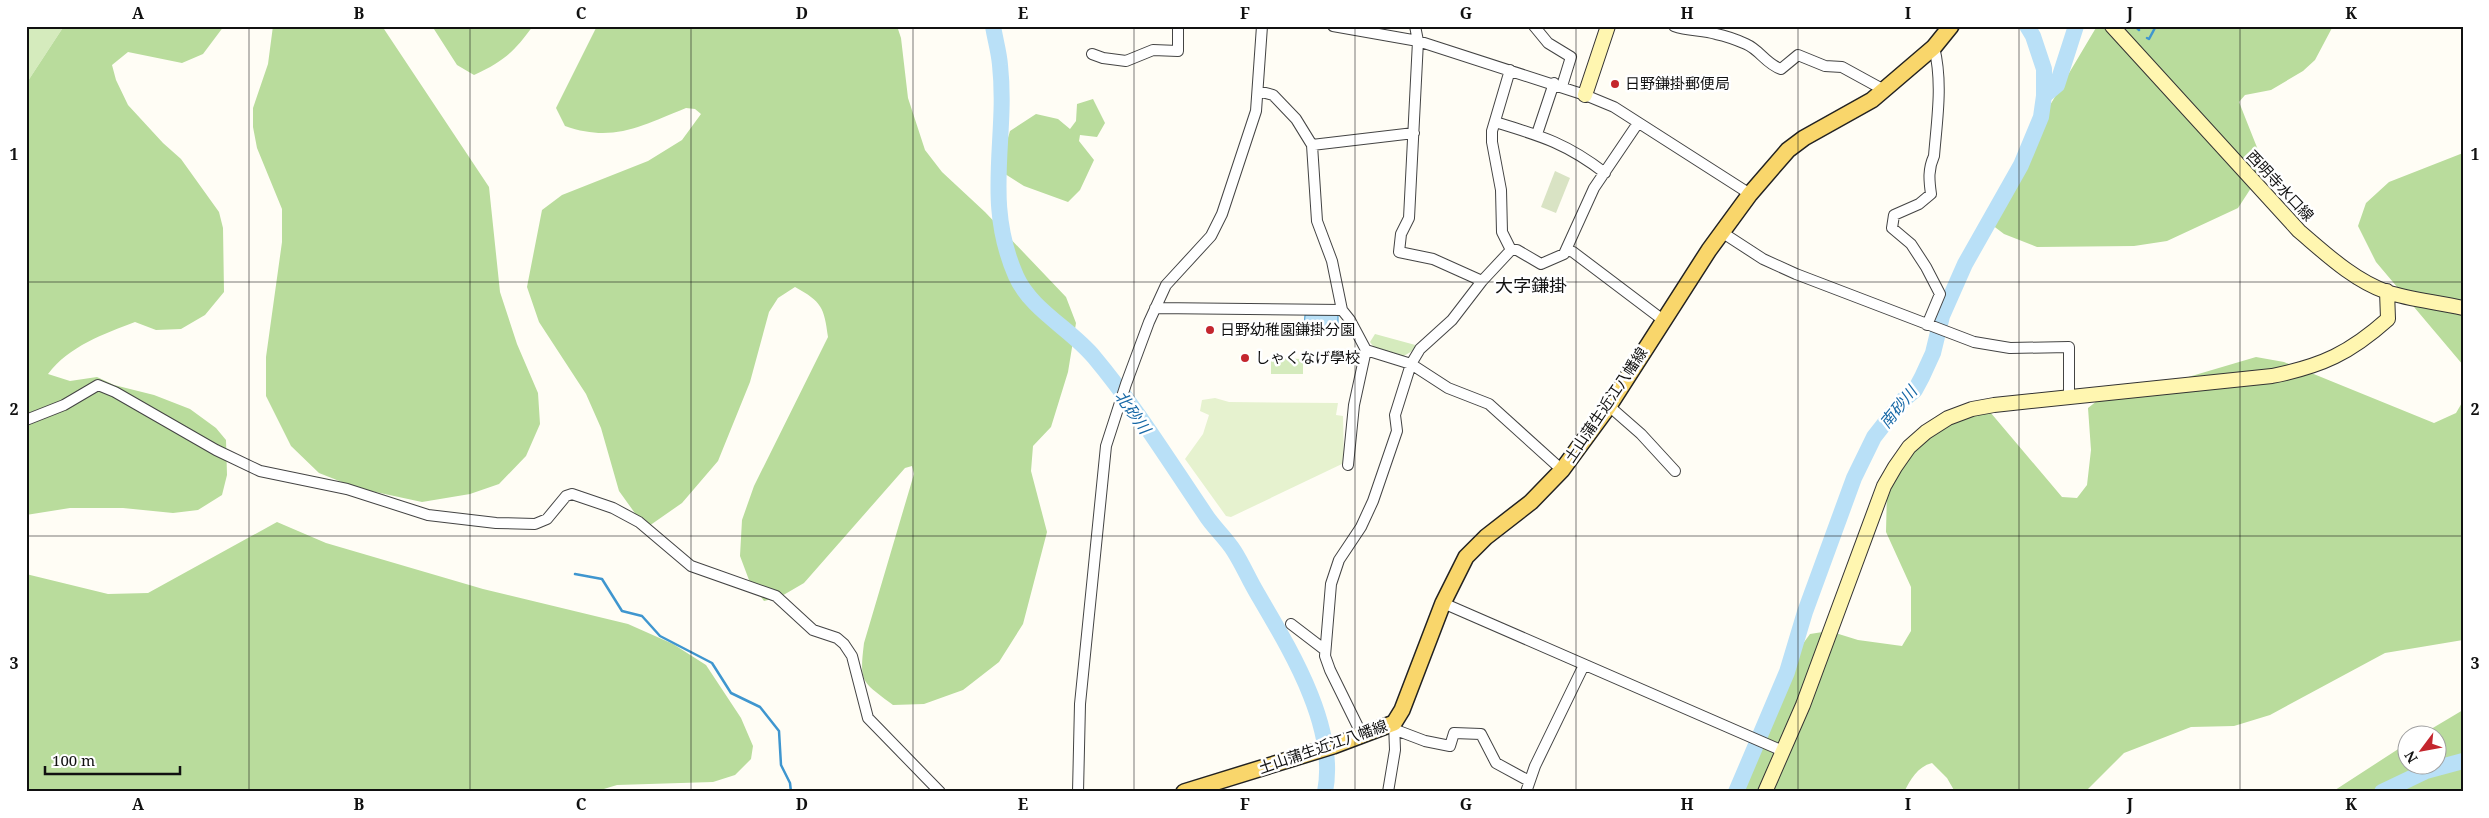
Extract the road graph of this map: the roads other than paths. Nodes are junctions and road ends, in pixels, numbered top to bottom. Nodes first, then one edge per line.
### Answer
1 (1178, 26) edge
2 (1262, 26) edge
3 (1333, 26) edge
4 (1415, 26) edge
5 (1534, 26) edge
6 (1608, 26) edge
7 (1674, 26) edge
8 (1951, 26) edge
9 (2112, 26) edge
10 (1418, 41) junction
11 (1934, 47) junction
12 (1092, 54) dead end
13 (1510, 70) junction
14 (1558, 85) junction
15 (1884, 90) junction
16 (1258, 91) junction
17 (1585, 95) junction
18 (1495, 122) junction
19 (1638, 123) junction
20 (1414, 133) junction
21 (1537, 134) junction
22 (1312, 145) junction
23 (1605, 173) junction
24 (1750, 194) junction
25 (1722, 232) junction
26 (1511, 250) junction
27 (1567, 250) junction
28 (1482, 281) junction
29 (2387, 292) junction
30 (1155, 308) junction
31 (2463, 308) edge
32 (1342, 310) junction
33 (1663, 320) junction
34 (1929, 326) junction
35 (1366, 350) junction
36 (1411, 364) junction
37 (2069, 396) junction
38 (1609, 406) junction
39 (26, 420) edge
40 (1348, 465) dead end
41 (1562, 470) junction
42 (1674, 471) dead end
43 (1444, 603) junction
44 (1290, 624) dead end
45 (1325, 650) junction
46 (1584, 664) junction
47 (1395, 727) junction
48 (1362, 735) junction
49 (1783, 751) junction
50 (1527, 786) edge
51 (940, 792) edge
52 (1078, 792) edge
53 (1184, 792) edge
54 (1388, 792) edge
55 (1765, 792) edge

1 - 12 street
2 - 16 street
3 - 10 street
4 - 10 street
5 - 14 street
6 - 17 street
7 - 15 street
8 - 11 main road, 土山蒲生近江八幡線
9 - 29 street, 西明寺水口線
10 - 13 street
10 - 20 street
11 - 15 main road, 土山蒲生近江八幡線
11 - 34 street
13 - 14 street
13 - 18 street
14 - 17 street
14 - 21 street
15 - 24 main road, 土山蒲生近江八幡線
16 - 22 street
16 - 30 street
17 - 19 street
18 - 21 street
18 - 26 street
19 - 23 street
19 - 24 street
20 - 22 street
20 - 28 street
21 - 23 street
22 - 32 street
23 - 27 street
24 - 25 main road, 土山蒲生近江八幡線
25 - 33 main road, 土山蒲生近江八幡線
25 - 34 street
26 - 27 street
26 - 28 street
27 - 33 street
28 - 36 street
29 - 31 street, 西明寺水口線
29 - 37 street
30 - 32 street
30 - 52 street
32 - 35 street
33 - 38 main road, 土山蒲生近江八幡線
34 - 37 street
35 - 36 street
35 - 40 street
36 - 41 street
36 - 45 street
37 - 49 street
38 - 41 main road, 土山蒲生近江八幡線
38 - 42 street
39 - 51 street
41 - 43 main road, 土山蒲生近江八幡線
43 - 46 street
43 - 47 main road, 土山蒲生近江八幡線
44 - 45 street
45 - 48 street
46 - 49 street
46 - 50 street
47 - 48 main road, 土山蒲生近江八幡線
47 - 50 street
47 - 54 street
48 - 53 main road, 土山蒲生近江八幡線
49 - 55 street

